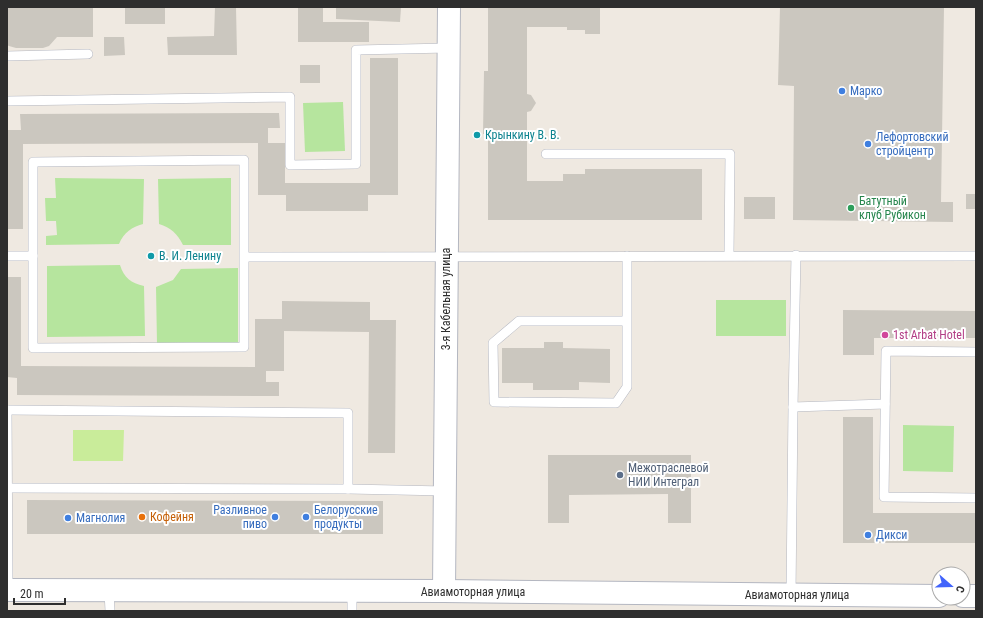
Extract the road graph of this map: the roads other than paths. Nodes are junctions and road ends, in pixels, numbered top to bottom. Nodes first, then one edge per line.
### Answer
1 (449, 7) edge
2 (448, 48) junction
3 (88, 54) dead end
4 (7, 56) edge
5 (7, 101) edge
6 (546, 154) dead end
7 (730, 255) junction
8 (796, 255) junction
9 (7, 256) edge
10 (33, 256) junction
11 (446, 256) junction
12 (627, 256) junction
13 (976, 256) edge
14 (244, 257) junction
15 (627, 321) junction
16 (976, 352) edge
17 (885, 404) junction
18 (793, 407) junction
19 (8, 410) edge
20 (7, 449) edge
21 (7, 488) edge
22 (348, 489) junction
23 (445, 491) junction
24 (976, 498) edge
25 (7, 590) edge
26 (444, 591) junction
27 (931, 596) edge
28 (110, 601) edge
29 (352, 601) edge
30 (791, 603) edge

1 - 2 street, 3-я Кабельная улица
2 - 5 lane
2 - 11 street, 3-я Кабельная улица
3 - 4 lane
6 - 7 lane
7 - 8 lane
7 - 12 lane
8 - 13 lane
8 - 18 lane
9 - 10 lane
10 - 14 lane
10 - 14 lane
11 - 12 lane
11 - 14 lane
11 - 23 street, 3-я Кабельная улица
12 - 15 lane
15 - 15 lane
16 - 17 lane
17 - 18 lane
17 - 24 lane
18 - 30 lane
19 - 20 lane
19 - 22 lane
20 - 21 lane
21 - 22 lane
21 - 25 lane
22 - 23 lane
23 - 26 street, 3-я Кабельная улица
25 - 28 street, Авиамоторная улица
26 - 29 street, Авиамоторная улица
26 - 30 street, Авиамоторная улица
27 - 30 street, Авиамоторная улица
28 - 29 street, Авиамоторная улица

